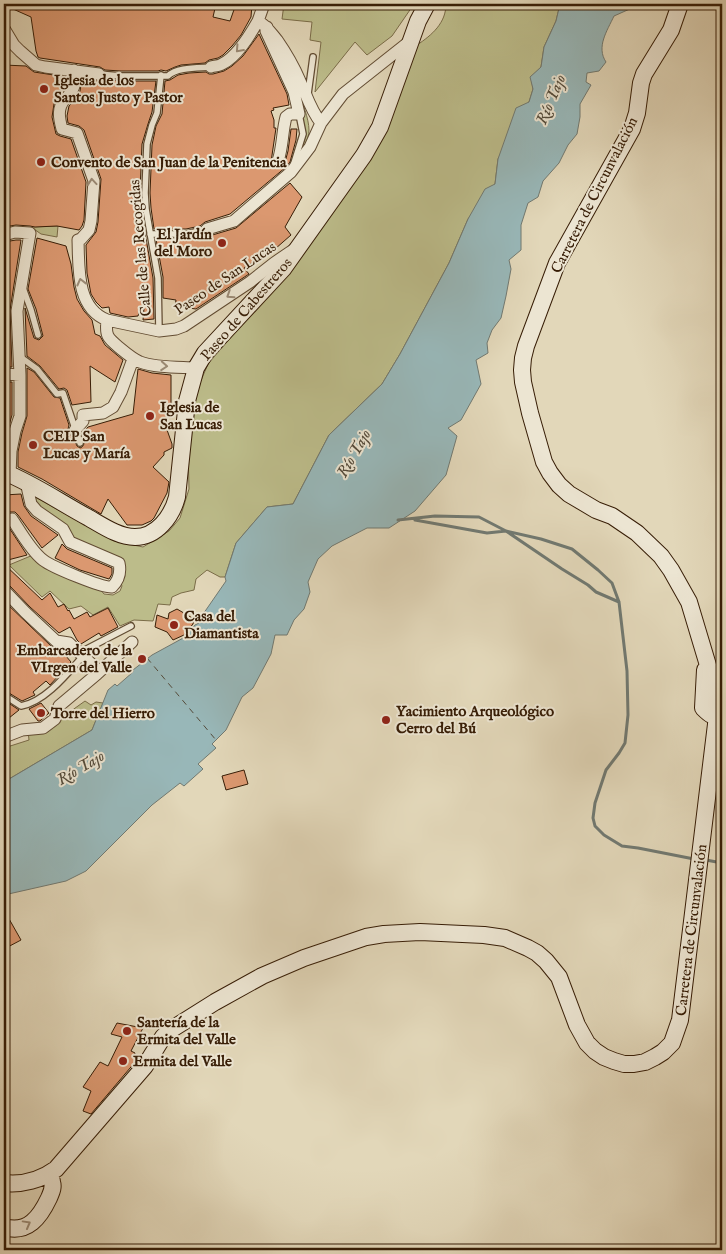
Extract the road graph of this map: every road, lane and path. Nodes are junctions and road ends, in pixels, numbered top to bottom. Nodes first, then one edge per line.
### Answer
1 (264, 4) edge
2 (427, 4) edge
3 (680, 4) edge
4 (262, 24) junction
5 (4, 29) edge
6 (412, 40) junction
7 (313, 57) dead end
8 (211, 68) joint
9 (74, 70) junction
10 (99, 74) joint
11 (161, 75) junction
12 (307, 101) junction
13 (299, 114) junction
14 (321, 123) junction
15 (278, 161) dead end
16 (291, 172) junction
17 (207, 229) joint
18 (150, 234) junction
19 (4, 235) edge
20 (299, 246) junction
21 (21, 284) junction
22 (107, 320) junction
23 (159, 331) junction
24 (38, 335) dead end
25 (19, 355) junction
26 (133, 359) junction
27 (196, 368) junction
28 (4, 374) edge
29 (20, 375) junction
30 (75, 430) junction
31 (80, 443) dead end
32 (8, 451) edge
33 (7, 473) edge
34 (26, 482) junction
35 (8, 519) edge
36 (4, 590) edge
37 (131, 626) dead end
38 (132, 642) dead end
39 (81, 655) junction
40 (706, 657) junction
41 (99, 671) junction
42 (719, 694) edge
43 (7, 697) dead end
44 (720, 715) edge
45 (4, 737) edge
46 (48, 1175) junction
47 (4, 1182) edge
48 (4, 1227) edge

1 - 4 street
2 - 6 main road, Paseo de Cabestreros
3 - 40 main road, Carretera de Circunvalación
4 -> 8 street
4 - 12 street
4 - 13 street
5 - 9 street
6 - 14 street
6 - 20 main road, Paseo de Cabestreros
7 - 12 lane
8 - 11 lane
9 - 10 street
22 -> 9 street
10 - 11 lane
11 - 18 lane, Calle de las Recogidas
12 - 14 street
13 - 15 street
13 - 16 lane
14 - 16 street
16 - 17 street
17 - 18 lane
18 - 23 lane, Calle de las Recogidas
19 - 21 street
20 -> 23 street, Paseo de San Lucas
20 - 27 main road, Paseo de Cabestreros
21 - 24 lane
21 - 25 street
22 - 23 street, Paseo de San Lucas
22 - 26 street
25 - 29 street
25 - 30 lane
26 -> 27 street
26 - 30 street
27 - 34 main road, Paseo de Cabestreros
28 - 29 street
29 - 32 street
30 - 31 lane
32 - 33 street
33 - 34 main road, Paseo de Cabestreros
34 - 35 street
36 - 39 street
37 - 39 lane
38 - 41 street
39 - 41 street
39 - 43 lane
40 - 42 main road, Carretera de Circunvalación
40 - 44 main road
41 - 45 street
42 - 44 main road, Carretera de Circunvalación
44 - 46 main road, Carretera de Circunvalación
46 - 47 main road, Carretera de Circunvalación
48 -> 46 main road

